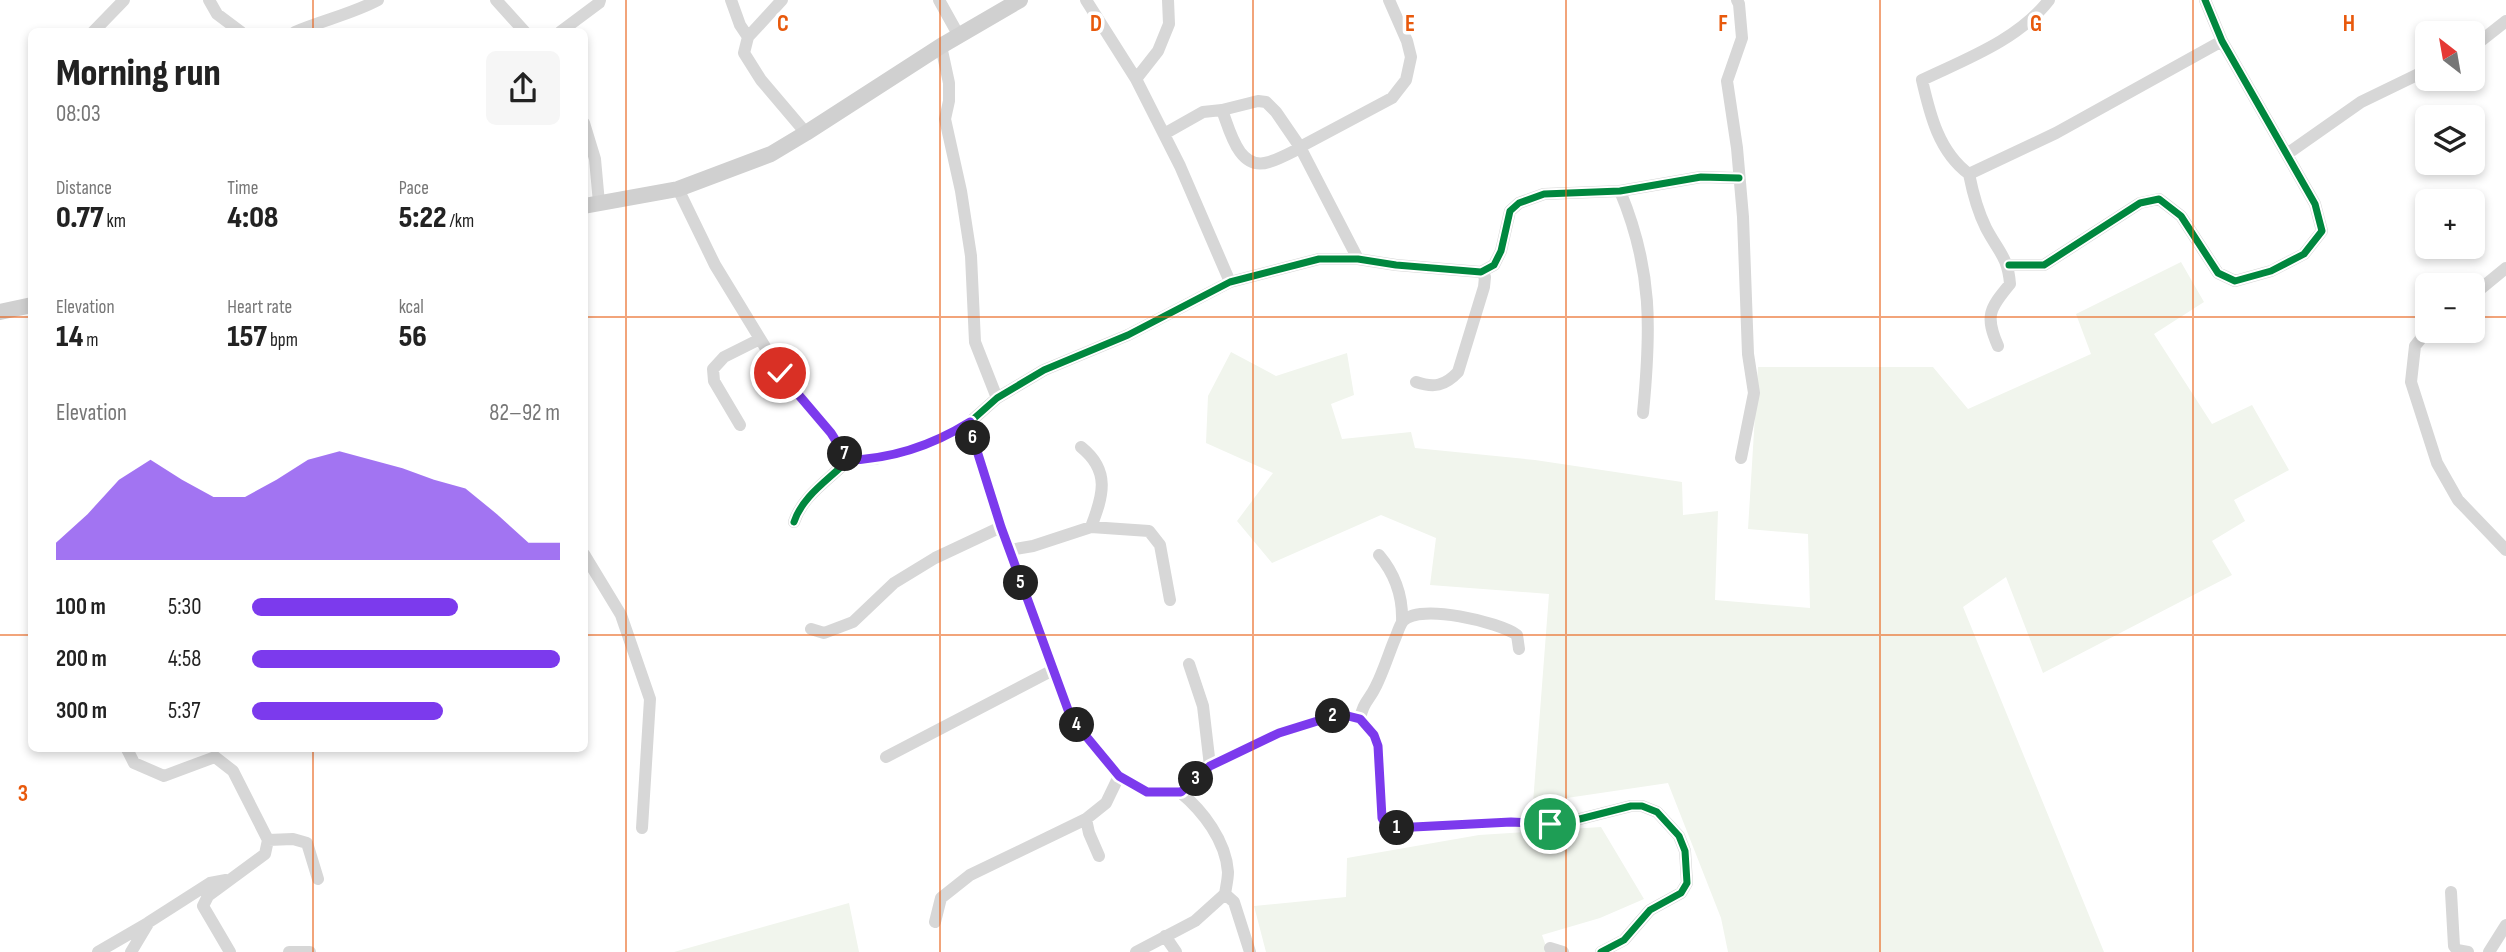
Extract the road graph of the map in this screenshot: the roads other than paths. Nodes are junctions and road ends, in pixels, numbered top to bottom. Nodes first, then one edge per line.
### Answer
1 (124, 0) edge
2 (209, 0) edge
3 (378, 0) edge
4 (496, 0) edge
5 (600, 0) edge
6 (731, 0) edge
7 (782, 0) edge
8 (939, 0) edge
9 (1020, 0) edge
10 (1086, 0) edge
11 (1168, 0) edge
12 (1389, 0) edge
13 (1737, 0) edge
14 (2049, 0) edge
15 (2205, 0) edge
16 (2506, 22) edge
17 (97, 28) edge
18 (235, 28) edge
19 (304, 28) edge
20 (521, 28) edge
21 (565, 28) edge
22 (959, 36) junction
23 (748, 37) junction
24 (2485, 38) edge
25 (2222, 41) junction
26 (941, 46) junction
27 (2415, 76) edge
28 (1136, 79) junction
29 (1222, 110) junction
30 (806, 133) junction
31 (1164, 134) junction
32 (588, 137) edge
33 (1300, 147) junction
34 (2287, 154) junction
35 (1969, 174) junction
36 (1739, 178) junction
37 (678, 189) junction
38 (1620, 191) junction
39 (592, 204) edge
40 (1358, 259) junction
41 (2009, 265) junction
42 (2506, 268) edge
43 (1481, 272) junction
44 (1230, 282) junction
45 (2485, 285) edge
46 (28, 306) edge
47 (0, 312) edge
48 (760, 339) junction
49 (2417, 343) edge
50 (1998, 346) dead end
51 (1416, 382) dead end
52 (997, 398) junction
53 (1643, 413) dead end
54 (970, 422) junction
55 (740, 425) dead end
56 (1081, 447) dead end
57 (1741, 458) dead end
58 (848, 460) junction
59 (794, 522) dead end
60 (1001, 527) junction
61 (1091, 527) junction
62 (1010, 550) junction
63 (2506, 550) edge
64 (1379, 555) dead end
65 (588, 561) edge
66 (1170, 600) dead end
67 (1402, 622) junction
68 (811, 629) dead end
69 (1519, 649) dead end
70 (1188, 664) dead end
71 (1053, 670) junction
72 (1360, 719) junction
73 (128, 752) edge
74 (886, 757) dead end
75 (1210, 766) junction
76 (1119, 776) junction
77 (1181, 792) junction
78 (1086, 819) junction
79 (642, 828) dead end
80 (268, 840) junction
81 (1099, 856) dead end
82 (318, 879) dead end
83 (230, 880) junction
84 (2451, 892) dead end
85 (1225, 894) junction
86 (149, 922) junction
87 (935, 922) dead end
88 (2506, 925) edge
89 (1165, 936) junction
90 (1550, 948) dead end
91 (98, 952) edge
92 (131, 952) edge
93 (230, 952) edge
94 (289, 952) edge
95 (310, 952) edge
96 (1136, 952) edge
97 (1176, 952) edge
98 (1250, 952) edge
99 (1563, 952) edge
100 (1601, 952) edge
101 (2468, 952) edge
102 (2489, 952) edge

1 - 17 street
2 - 18 street
3 - 19 street
4 - 20 street
5 - 21 street
6 - 23 street
7 - 23 street
8 - 22 street
9 - 22 street
10 - 28 street
11 - 28 street
12 - 33 street
13 - 36 street
14 - 35 street
15 - 25 street
16 - 24 street
22 - 26 street
23 - 30 street
25 - 34 street
25 - 35 street
26 - 30 street
26 - 52 street
27 - 34 street
28 - 31 street
29 - 31 street
29 - 33 street
29 - 33 street
30 - 37 street
31 - 44 street
32 - 39 street
33 - 40 street
34 - 41 street
35 - 41 street
36 - 38 street
36 - 57 street
37 - 39 street
37 - 48 street
38 - 43 street
38 - 53 street
40 - 43 street
40 - 44 street
41 - 50 street
42 - 45 street
43 - 51 street
44 - 52 street
46 - 47 street
48 - 55 street
48 - 58 street
49 - 63 street
52 - 54 street
54 - 58 street
54 - 60 street
56 - 61 street
58 - 59 street
60 - 62 street
60 - 68 street
61 - 62 street
61 - 66 street
62 - 71 street
64 - 67 street
65 - 79 street
67 - 69 street
67 - 72 street
70 - 75 street
71 - 74 street
71 - 76 street
72 - 75 street
72 - 100 street
73 - 80 street
75 - 77 street
76 - 77 street
76 - 78 street
77 - 85 street
78 - 81 street
78 - 87 street
80 - 82 street
80 - 83 street
83 - 86 street
83 - 93 street
84 - 101 street
85 - 89 street
85 - 98 street
86 - 91 street
86 - 92 street
88 - 102 street
89 - 96 street
89 - 97 street
90 - 99 street
94 - 95 street

